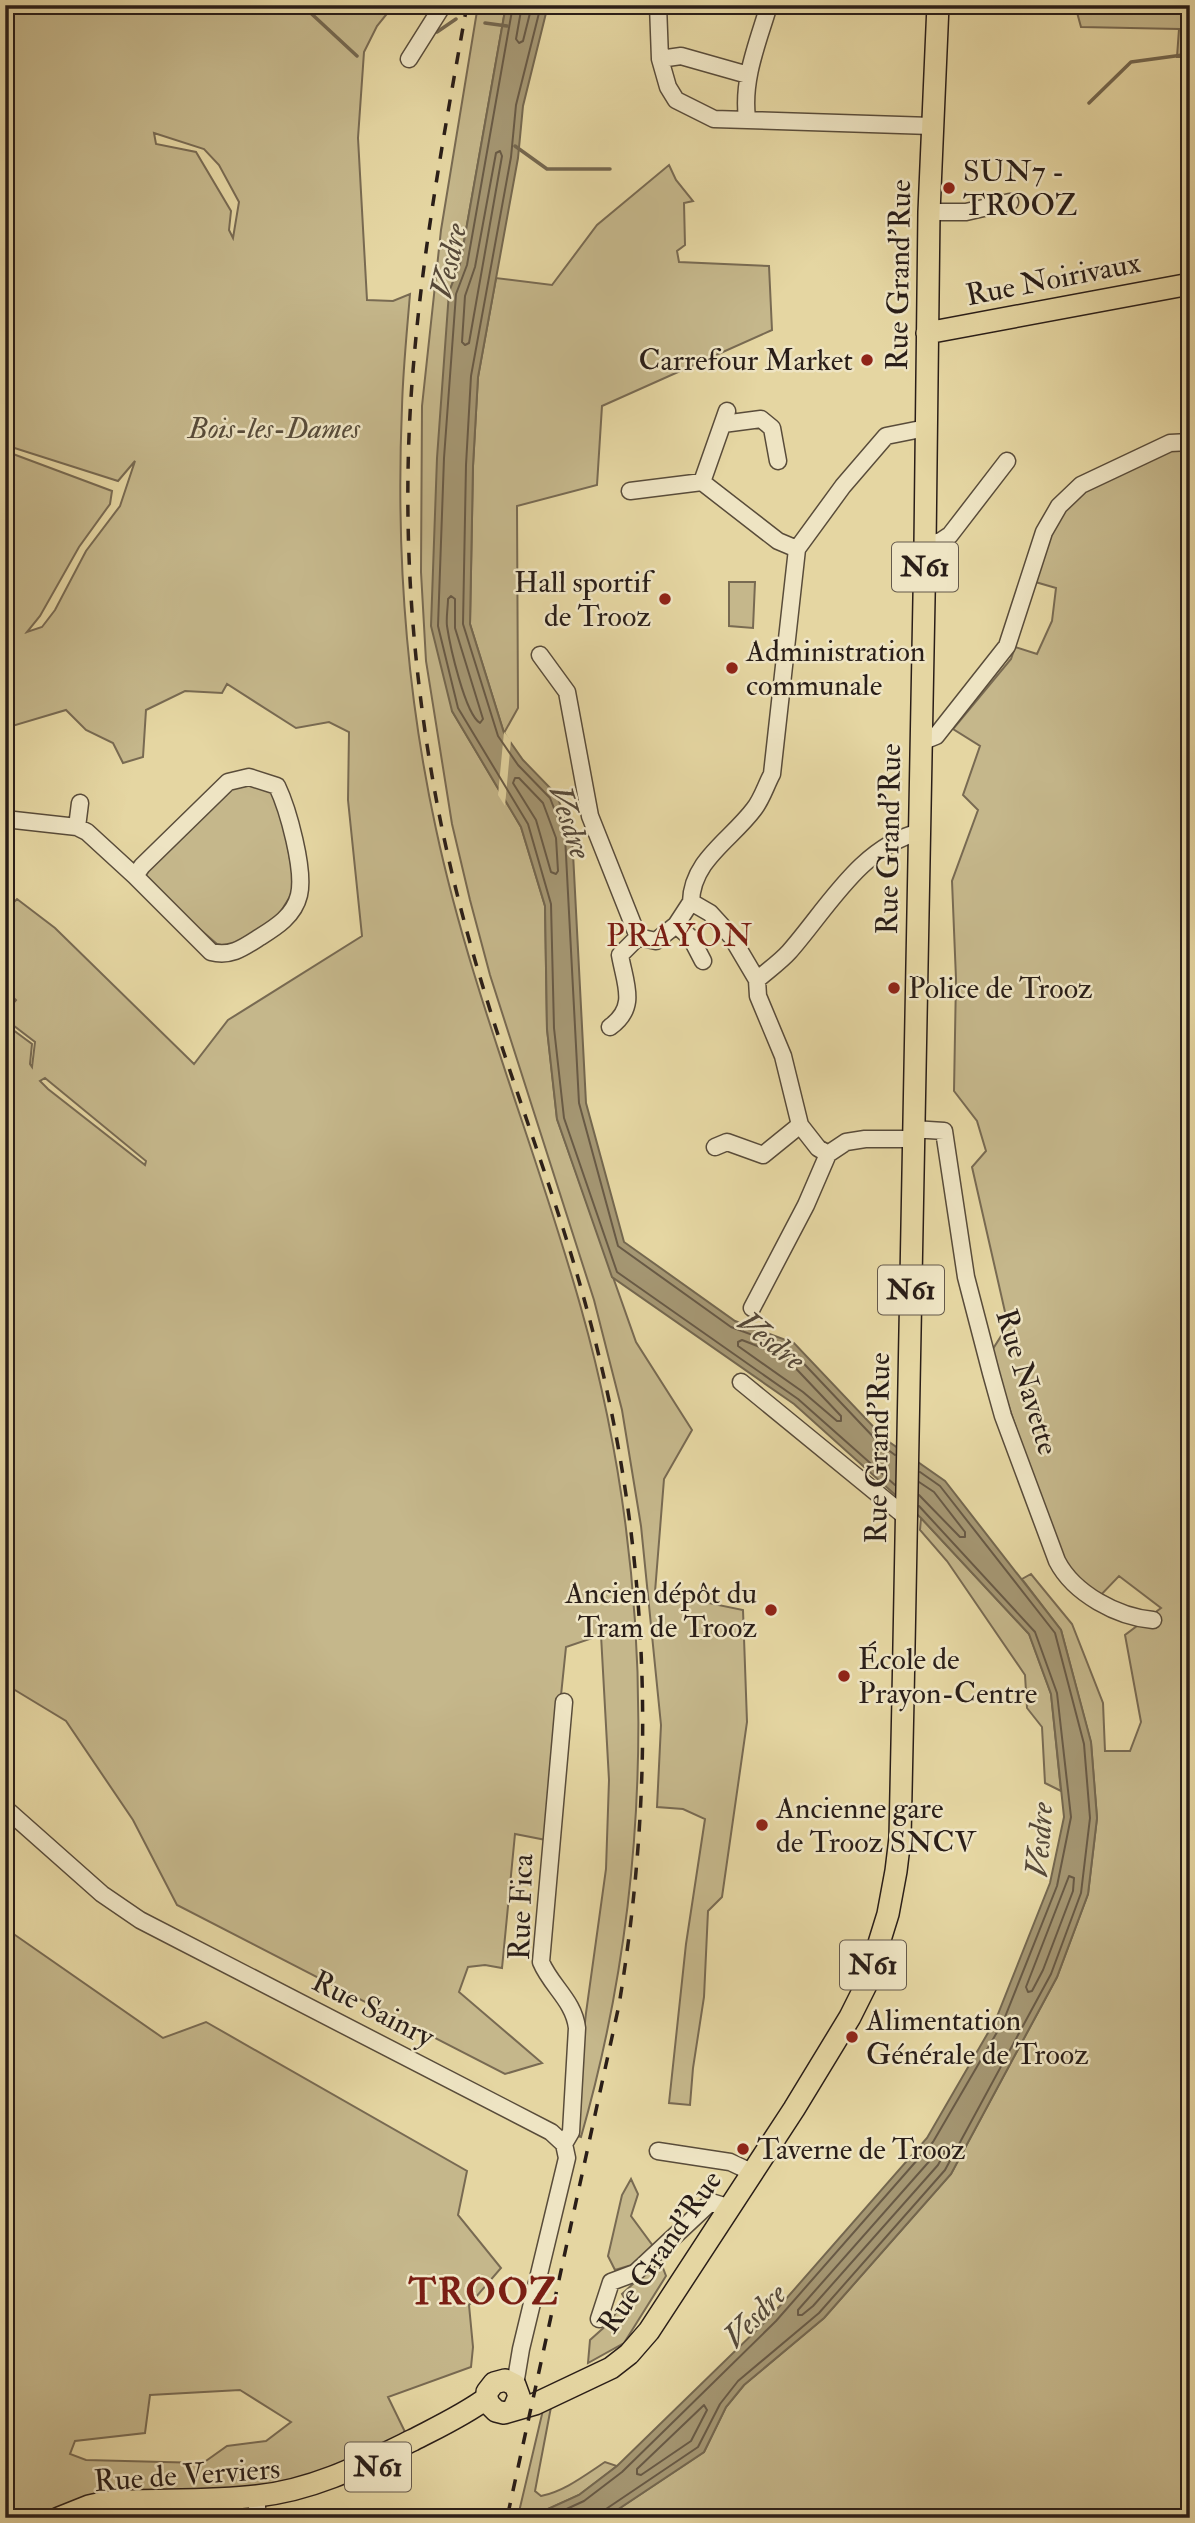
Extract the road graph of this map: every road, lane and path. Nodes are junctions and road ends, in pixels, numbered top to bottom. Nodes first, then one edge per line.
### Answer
1 (443, 5) edge
2 (658, 5) edge
3 (769, 5) edge
4 (938, 5) edge
5 (409, 59) dead end
6 (660, 59) junction
7 (748, 75) junction
8 (747, 118) junction
9 (931, 125) junction
10 (1010, 202) dead end
11 (929, 212) junction
12 (1190, 284) edge
13 (927, 333) junction
14 (926, 428) junction
15 (1190, 442) edge
16 (778, 461) dead end
17 (1007, 461) dead end
18 (702, 482) junction
19 (630, 491) dead end
20 (925, 547) junction
21 (797, 549) junction
22 (540, 655) dead end
23 (921, 742) junction
24 (80, 803) dead end
25 (5, 819) edge
26 (77, 827) junction
27 (919, 832) junction
28 (135, 876) junction
29 (691, 902) junction
30 (676, 925) junction
31 (638, 937) junction
32 (703, 961) dead end
33 (754, 976) junction
34 (610, 1027) dead end
35 (800, 1125) junction
36 (914, 1134) junction
37 (715, 1147) dead end
38 (828, 1154) junction
39 (752, 1308) dead end
40 (741, 1382) dead end
41 (906, 1512) junction
42 (1153, 1620) dead end
43 (564, 1702) dead end
44 (5, 1808) edge
45 (811, 2078) junction
46 (564, 2144) junction
47 (658, 2151) dead end
48 (745, 2169) junction
49 (721, 2204) junction
50 (599, 2319) dead end
51 (503, 2395) junction
52 (257, 2506) edge
53 (67, 2515) edge

1 - 5 street
2 - 6 street
3 - 7 street
4 - 9 main road, Rue Grand'Rue / N61
6 - 7 street
6 - 8 street
7 - 8 street
8 - 9 street
9 - 11 main road, Rue Grand'Rue / N61
10 - 11 street
11 - 13 main road, Rue Grand'Rue / N61
12 - 13 main road, Rue Noirivaux
13 - 14 main road, Rue Grand'Rue / N61
14 - 20 main road, Rue Grand'Rue / N61
14 - 21 street
15 - 23 street
16 - 18 street
17 - 20 street
18 - 19 street
18 - 21 street
20 - 23 main road, Rue Grand'Rue / N61
21 - 29 street
22 - 31 street
23 - 27 main road, Rue Grand'Rue / N61
24 - 26 street
25 - 26 street
26 - 28 street
27 - 33 street
27 - 36 main road, Rue Grand'Rue / N61
28 - 28 street
29 - 30 street
29 - 33 street
30 - 31 street
30 - 32 street
31 - 34 street
33 - 35 street
35 - 37 street
35 - 38 street
36 - 38 street
36 - 41 main road, Rue Grand'Rue / N61
36 - 42 street, Rue Navette
38 - 39 street
40 - 41 street
41 - 45 main road, Rue Grand'Rue / N61
43 - 46 street, Rue Fica
44 - 46 street, Rue Sainry
45 - 48 main road, Rue Grand'Rue / N61
45 - 51 main road, Rue Grand'Rue / N61
46 - 51 street
47 - 48 street, Rue Grand'Rue
48 - 49 main road, Rue Grand'Rue / N61
49 - 50 street
49 - 51 main road, Rue Grand'Rue / N61
51 - 52 main road, Rue de Verviers / N61
52 - 53 main road, Rue de Verviers / N61

